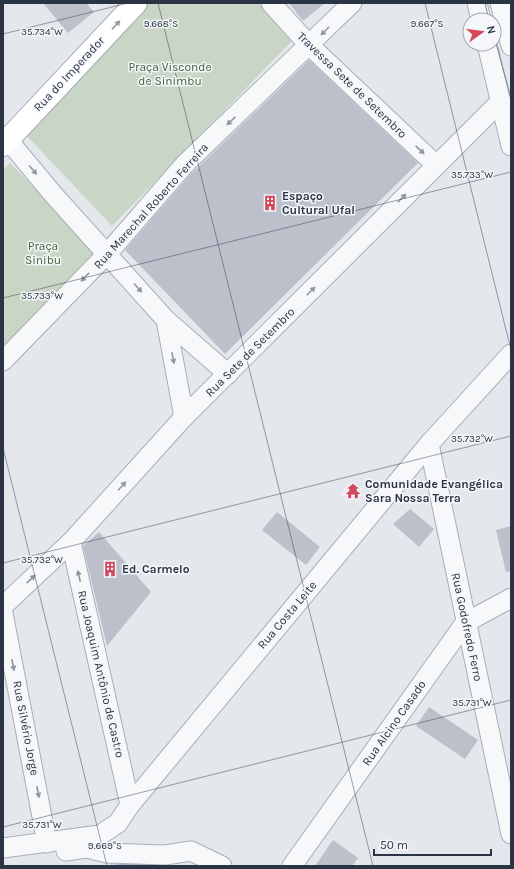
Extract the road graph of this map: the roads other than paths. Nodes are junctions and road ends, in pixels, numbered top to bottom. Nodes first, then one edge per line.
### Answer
1 (136, 3) edge
2 (271, 3) edge
3 (352, 3) edge
4 (500, 3) edge
5 (310, 46) junction
6 (511, 46) edge
7 (489, 52) edge
8 (500, 101) junction
9 (5, 143) edge
10 (511, 146) edge
11 (436, 165) junction
12 (107, 254) junction
13 (166, 320) junction
14 (511, 354) edge
15 (3, 361) edge
16 (228, 374) junction
17 (184, 417) junction
18 (429, 444) junction
19 (71, 542) junction
20 (511, 598) edge
21 (3, 606) edge
22 (3, 613) edge
23 (465, 623) junction
24 (130, 805) junction
25 (511, 834) edge
26 (47, 843) junction
27 (3, 848) edge
28 (3, 859) edge
29 (222, 866) edge
30 (292, 866) edge

9 -> 1 main road, Rua do Imperador
2 - 5 street, Travessa Sete de Setembro
3 -> 5 street, Rua Marechal Roberto Ferreira
4 - 6 street
5 -> 11 street, Travessa Sete de Setembro
5 -> 12 street, Rua Marechal Roberto Ferreira
7 - 8 street
8 - 10 street
8 - 11 street, Rua Sete de Setembro
9 -> 12 street
16 -> 11 street, Rua Sete de Setembro
12 -> 13 street
12 -> 15 street, Rua Marechal Roberto Ferreira
13 - 16 street
13 -> 17 street
14 - 18 street, Rua Costa Leite
16 - 17 street, Rua Sete de Setembro
19 -> 17 street, Rua Sete de Setembro
18 - 23 street, Rua Godofredo Ferro
18 - 24 street, Rua Costa Leite
21 -> 19 street, Rua Sete de Setembro
24 -> 19 street, Rua Joaquim Antônio de Castro
20 - 23 street, Rua Alcino Casado
22 -> 26 street, Rua Silvério Jorge
23 - 25 street, Rua Godofredo Ferro
23 - 30 street, Rua Alcino Casado
24 - 26 street, Rua Costa Leite
26 - 27 street, Rua Costa Leite
28 - 29 street

